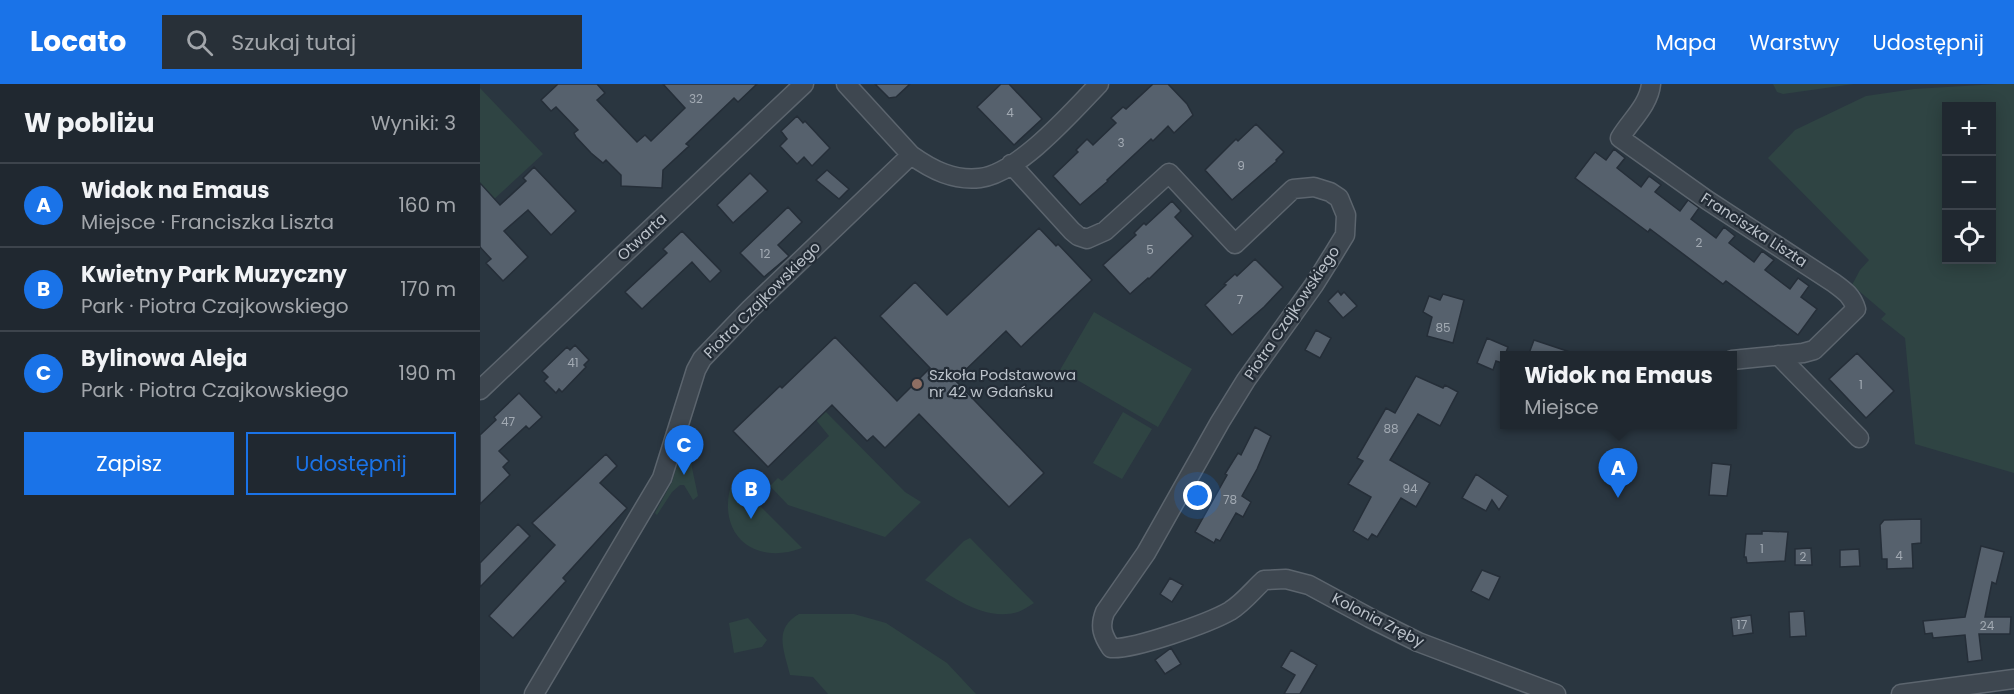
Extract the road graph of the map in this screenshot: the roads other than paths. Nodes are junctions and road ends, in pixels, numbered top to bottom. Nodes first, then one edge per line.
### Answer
1 (804, 84) edge
2 (846, 84) edge
3 (1099, 84) edge
4 (1651, 84) edge
5 (911, 155) junction
6 (1011, 164) junction
7 (1778, 355) junction
8 (1737, 359) edge
9 (480, 390) edge
10 (1859, 438) dead end
11 (1111, 648) joint
12 (2014, 679) edge
13 (534, 694) edge
14 (1556, 694) edge
15 (1901, 694) edge

1 - 9 street, Otwarta
2 - 5 street
3 - 6 street
4 - 7 street, Franciszka Liszta
5 - 6 street
5 - 13 street, Piotra Czajkowskiego
6 - 11 street, Piotra Czajkowskiego
7 - 8 street, Franciszka Liszta
7 - 10 street
11 - 14 street, Kolonia Zręby
12 - 15 street

